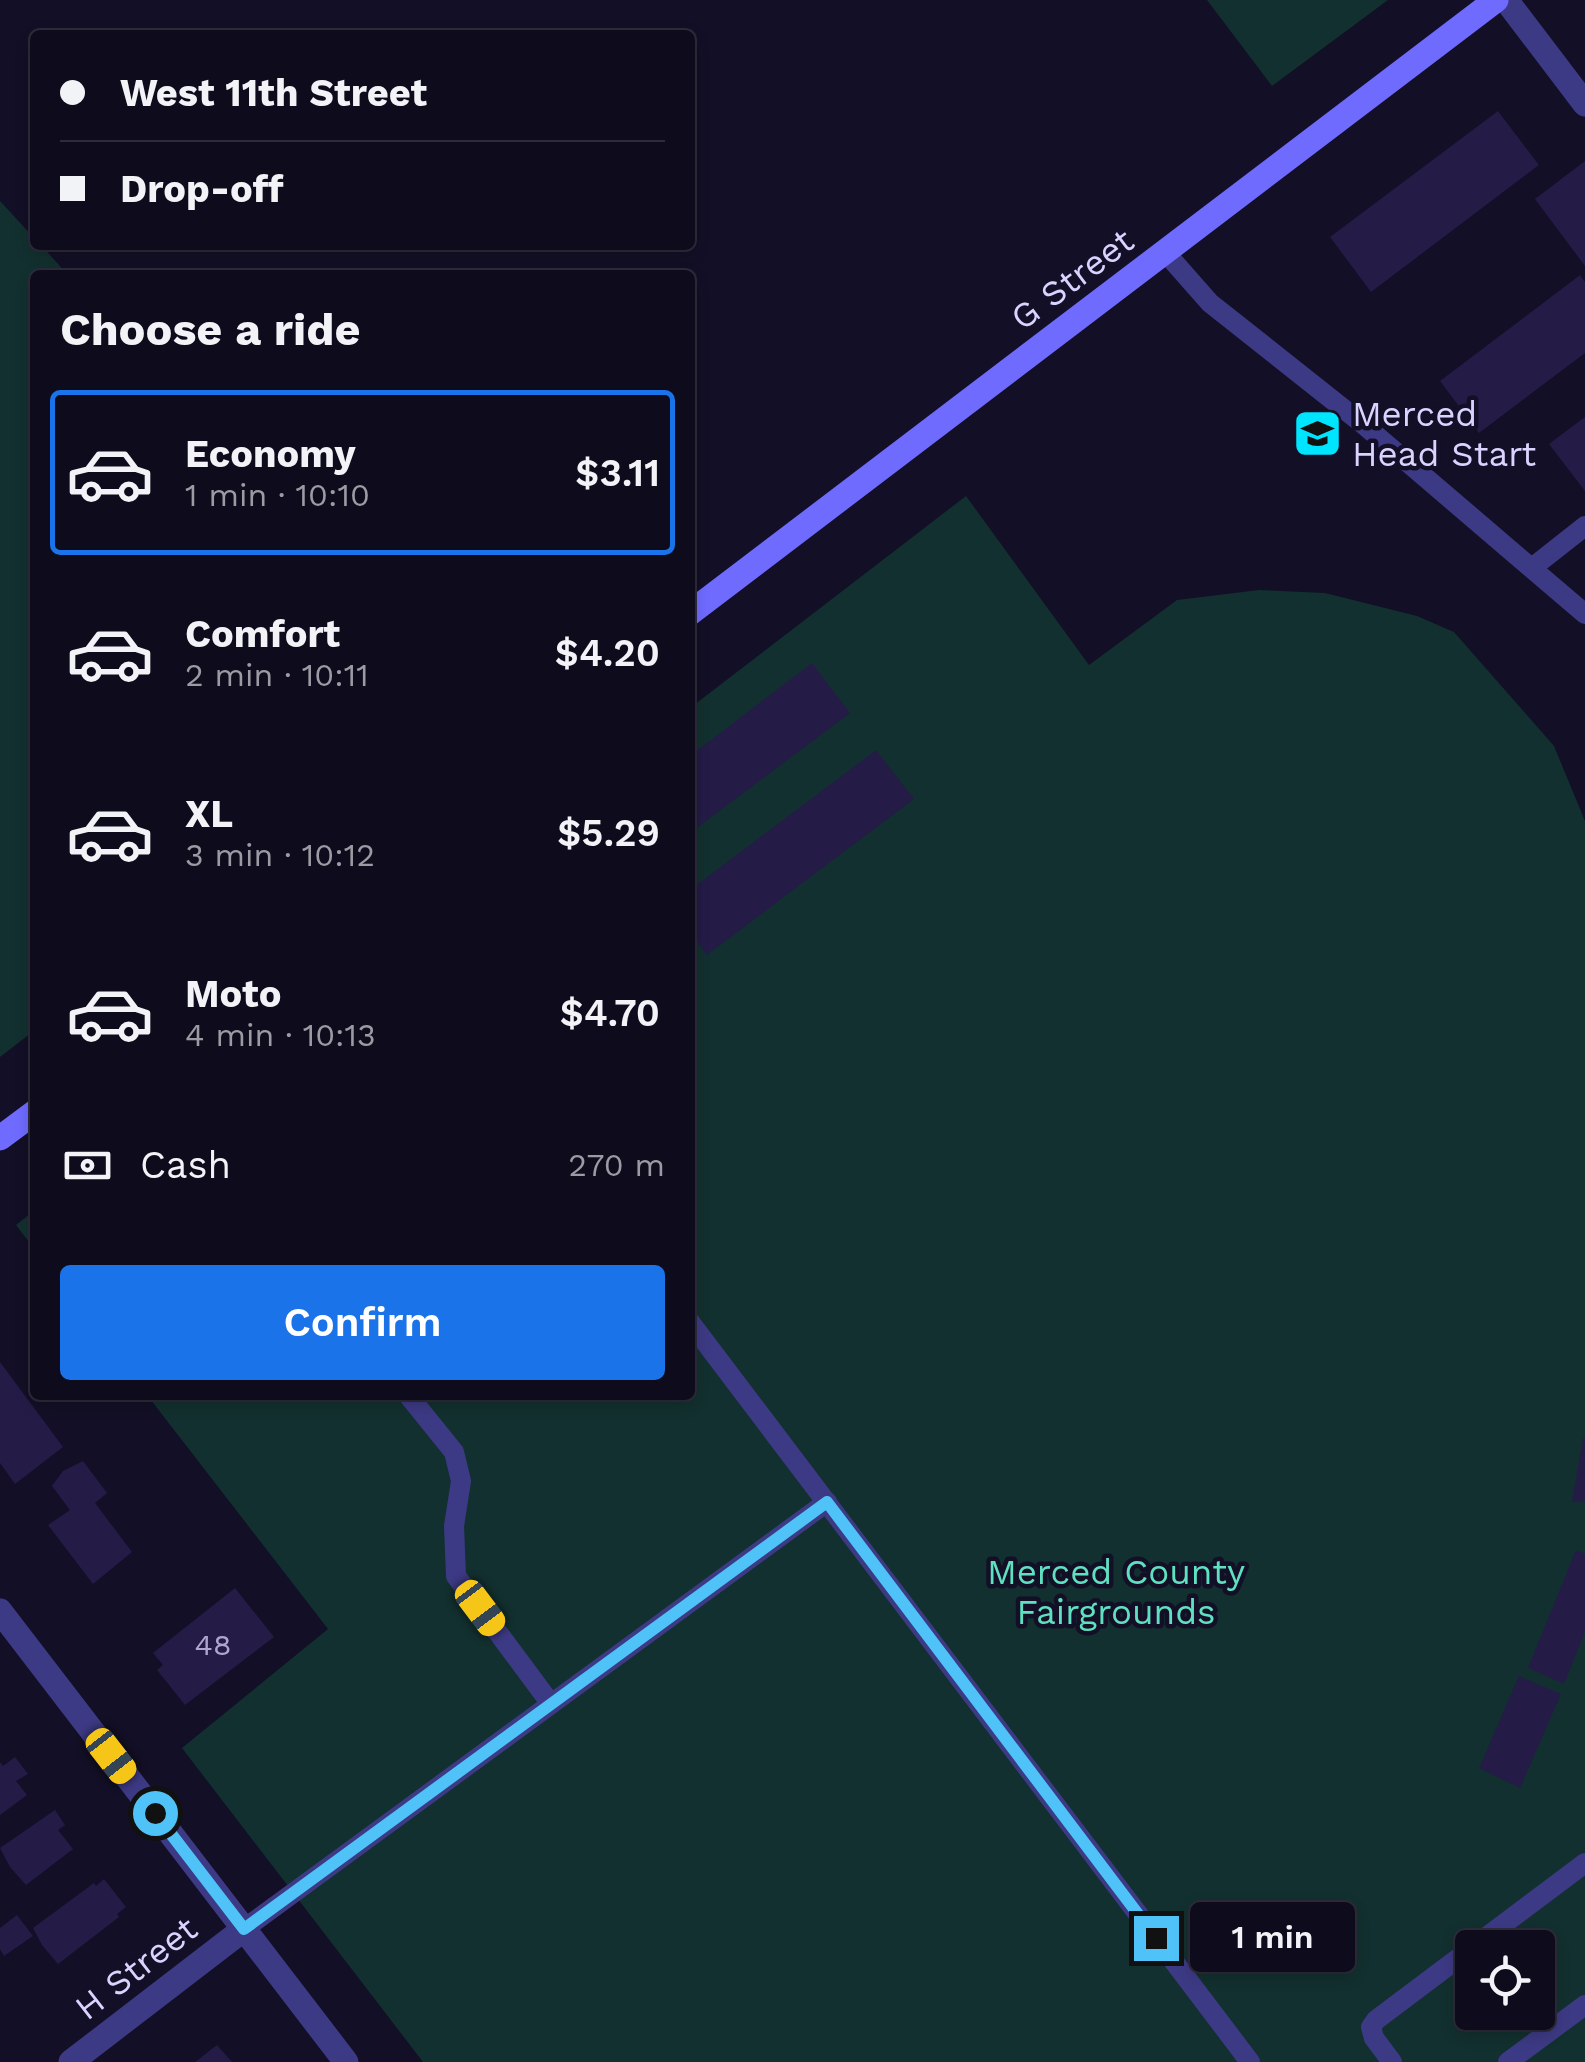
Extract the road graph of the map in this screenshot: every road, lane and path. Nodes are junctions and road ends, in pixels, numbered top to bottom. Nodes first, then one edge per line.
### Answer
1 (1496, 0) edge
2 (1506, 0) edge
3 (1585, 104) edge
4 (1164, 252) junction
5 (1585, 526) edge
6 (1533, 568) junction
7 (695, 609) edge
8 (1585, 614) edge
9 (30, 1116) edge
10 (0, 1138) edge
11 (695, 1329) edge
12 (412, 1400) edge
13 (827, 1502) junction
14 (0, 1610) edge
15 (551, 1704) junction
16 (1585, 1863) edge
17 (244, 1929) junction
18 (1585, 2006) edge
19 (1388, 2055) edge
20 (71, 2062) edge
21 (346, 2062) edge
22 (1250, 2062) edge
23 (1365, 2062) edge
24 (1508, 2062) edge

1 - 4 main road, G Street
2 - 3 street
4 - 6 lane
4 - 7 main road, G Street
5 - 6 lane
6 - 8 lane
9 - 10 main road
11 - 13 lane
12 - 15 lane
13 - 15 lane
13 - 22 lane
14 - 17 street
15 - 17 lane
16 - 19 lane
17 - 20 street, H Street
17 - 21 street
18 - 24 lane
19 - 23 lane

